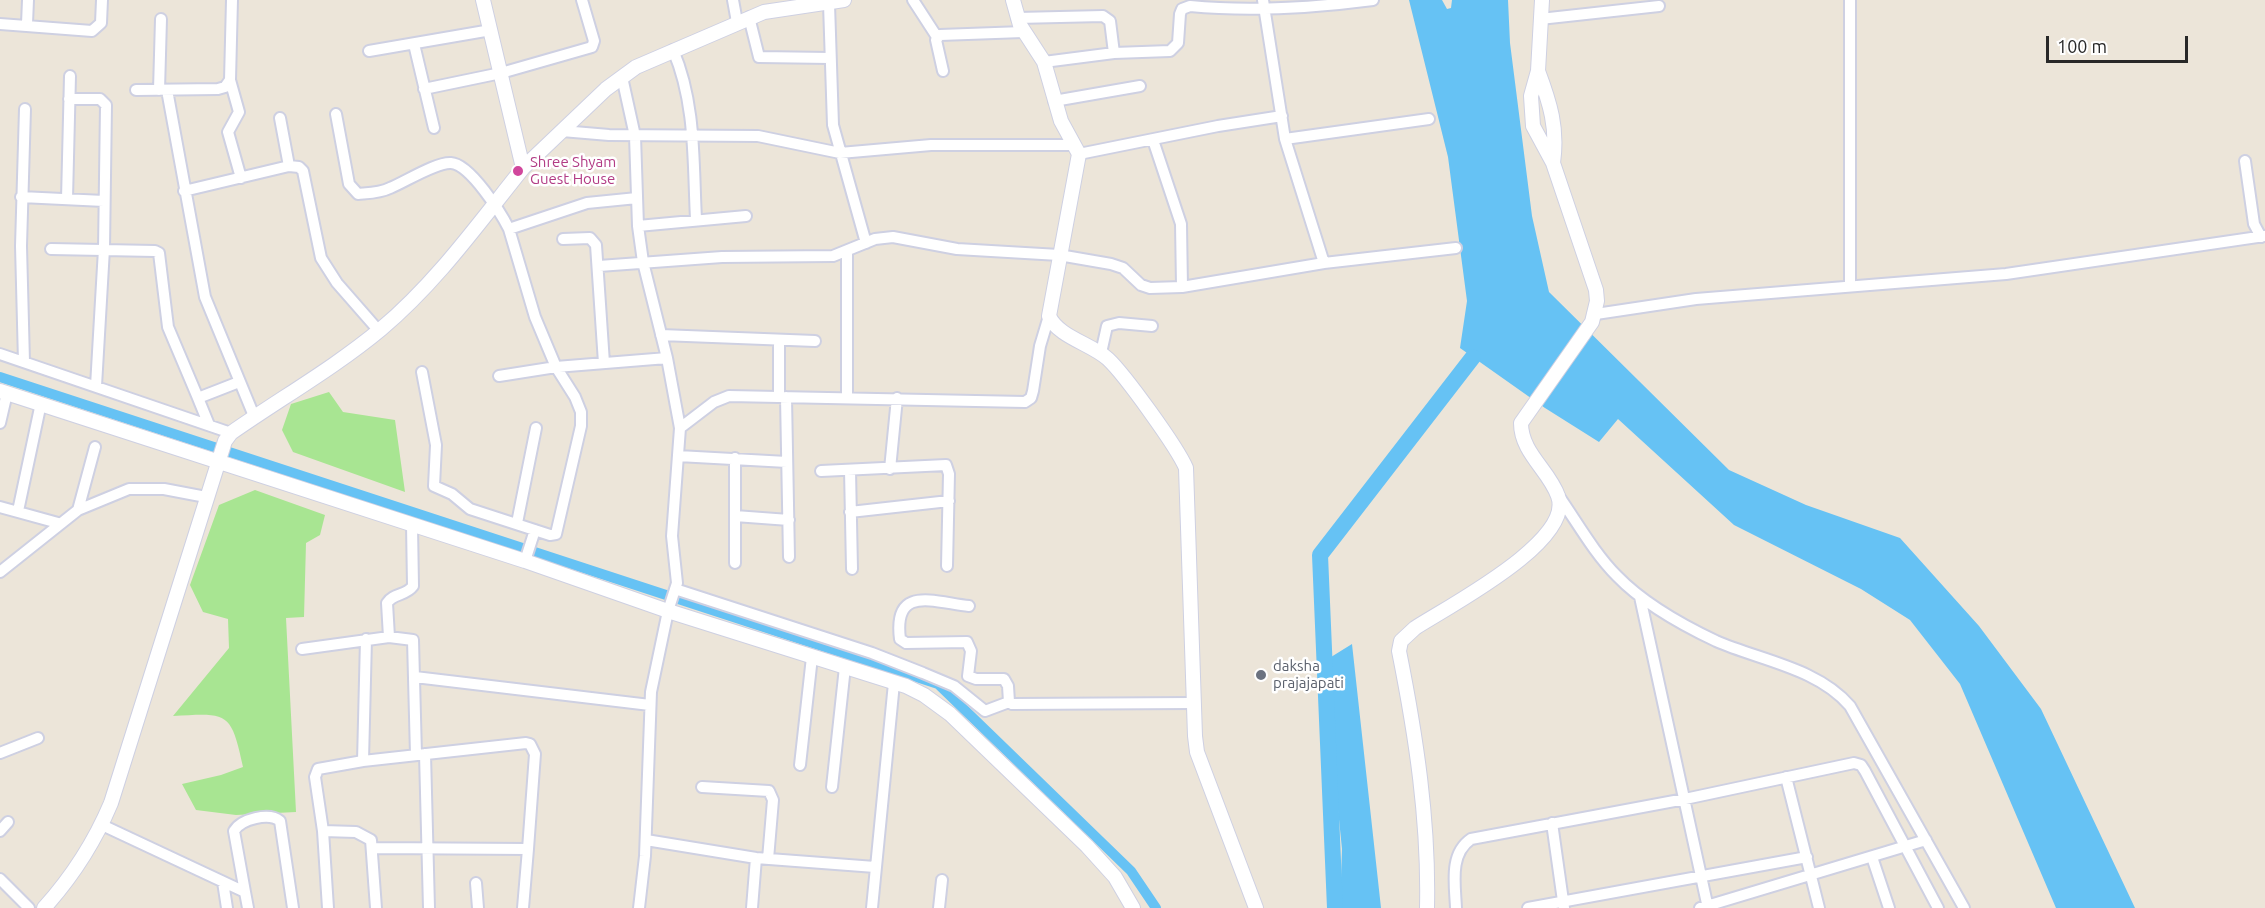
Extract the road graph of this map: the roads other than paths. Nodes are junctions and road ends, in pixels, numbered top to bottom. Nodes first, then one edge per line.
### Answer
1 (28, 0) edge
2 (102, 0) edge
3 (232, 0) edge
4 (483, 0) edge
5 (582, 0) edge
6 (732, 0) edge
7 (844, 0) edge
8 (913, 0) edge
9 (1013, 0) edge
10 (1374, 0) edge
11 (1542, 0) edge
12 (1850, 0) edge
13 (791, 4) edge
14 (829, 4) junction
15 (1264, 5) edge
16 (1659, 6) dead end
17 (1017, 18) junction
18 (161, 19) dead end
19 (743, 20) junction
20 (1540, 20) junction
21 (0, 24) edge
22 (27, 24) junction
23 (491, 30) junction
24 (1023, 32) junction
25 (937, 37) junction
26 (414, 44) junction
27 (674, 50) junction
28 (369, 51) dead end
29 (1114, 53) junction
30 (830, 58) junction
31 (1044, 62) junction
32 (1538, 70) junction
33 (943, 71) dead end
34 (501, 73) junction
35 (70, 76) dead end
36 (622, 77) junction
37 (230, 80) junction
38 (1140, 86) dead end
39 (424, 89) junction
40 (136, 90) dead end
41 (163, 90) junction
42 (69, 99) junction
43 (1054, 101) junction
44 (25, 109) dead end
45 (336, 114) dead end
46 (1282, 116) junction
47 (279, 118) dead end
48 (1429, 119) dead end
49 (434, 128) dead end
50 (562, 131) junction
51 (692, 135) junction
52 (635, 136) junction
53 (1285, 138) junction
54 (1153, 140) junction
55 (1076, 150) junction
56 (840, 153) junction
57 (2245, 161) dead end
58 (1553, 163) junction
59 (289, 166) junction
60 (523, 168) junction
61 (241, 178) junction
62 (184, 190) junction
63 (21, 197) junction
64 (637, 198) junction
65 (67, 199) junction
66 (104, 201) junction
67 (494, 205) junction
68 (746, 216) dead end
69 (696, 219) junction
70 (638, 226) junction
71 (509, 229) junction
72 (2263, 237) edge
73 (563, 239) dead end
74 (866, 243) junction
75 (1456, 248) dead end
76 (51, 249) dead end
77 (104, 249) junction
78 (847, 252) junction
79 (1059, 255) junction
80 (643, 262) junction
81 (1324, 263) junction
82 (599, 266) junction
83 (1850, 285) junction
84 (1182, 287) junction
85 (1049, 316) junction
86 (1594, 318) junction
87 (1152, 326) dead end
88 (379, 331) junction
89 (661, 335) junction
90 (779, 340) junction
91 (815, 341) dead end
92 (1101, 352) junction
93 (0, 354) edge
94 (667, 358) junction
95 (24, 362) junction
96 (604, 363) junction
97 (556, 367) junction
98 (422, 372) dead end
99 (499, 376) dead end
100 (239, 382) junction
101 (96, 386) junction
102 (3, 392) edge
103 (783, 397) junction
104 (847, 397) junction
105 (198, 398) junction
106 (897, 398) junction
107 (40, 403) junction
108 (254, 416) junction
109 (0, 423) edge
110 (209, 425) junction
111 (536, 428) dead end
112 (680, 428) junction
113 (228, 437) junction
114 (95, 447) dead end
115 (678, 456) junction
116 (219, 458) junction
117 (735, 458) junction
118 (787, 462) junction
119 (890, 469) junction
120 (850, 470) junction
121 (821, 471) dead end
122 (1558, 495) junction
123 (206, 497) junction
124 (949, 501) junction
125 (0, 507) edge
126 (78, 510) junction
127 (18, 511) junction
128 (850, 512) junction
129 (735, 516) junction
130 (789, 520) junction
131 (58, 523) junction
132 (517, 523) junction
133 (412, 525) junction
134 (533, 535) junction
135 (526, 557) junction
136 (789, 557) dead end
137 (735, 563) dead end
138 (947, 566) dead end
139 (852, 569) dead end
140 (0, 572) edge
141 (675, 589) junction
142 (1640, 597) junction
143 (969, 606) dead end
144 (668, 609) junction
145 (389, 637) junction
146 (366, 639) junction
147 (302, 649) dead end
148 (812, 657) junction
149 (845, 667) junction
150 (415, 677) junction
151 (894, 683) junction
152 (1009, 702) junction
153 (1192, 703) junction
154 (650, 705) junction
155 (38, 738) dead end
156 (0, 753) edge
157 (421, 754) junction
158 (363, 760) junction
159 (800, 765) dead end
160 (1786, 777) junction
161 (702, 787) dead end
162 (832, 788) dead end
163 (1685, 799) junction
164 (1552, 823) junction
165 (102, 825) junction
166 (323, 831) junction
167 (645, 840) junction
168 (1926, 840) junction
169 (1906, 846) junction
170 (428, 848) junction
171 (373, 849) junction
172 (528, 849) junction
173 (1872, 856) junction
174 (1807, 857) junction
175 (762, 858) junction
176 (875, 867) junction
177 (1811, 875) junction
178 (1702, 877) junction
179 (0, 879) edge
180 (942, 880) dead end
181 (223, 882) junction
182 (476, 883) dead end
183 (245, 892) junction
184 (1564, 905) edge
185 (1705, 907) edge
186 (30, 908) edge
187 (44, 908) edge
188 (227, 908) edge
189 (248, 908) edge
190 (293, 908) edge
191 (328, 908) edge
192 (376, 908) edge
193 (429, 908) edge
194 (478, 908) edge
195 (523, 908) edge
196 (639, 908) edge
197 (752, 908) edge
198 (872, 908) edge
199 (939, 908) edge
200 (1133, 908) edge
201 (1256, 908) edge
202 (1427, 908) edge
203 (1456, 908) edge
204 (1528, 908) edge
205 (1819, 908) edge
206 (1889, 908) edge
207 (1938, 908) edge
208 (1964, 908) edge

1 - 22 street
2 - 22 street
3 - 37 street
4 - 23 street
5 - 34 street
6 - 19 street
7 - 14 street
8 - 25 street
9 - 17 street
10 - 15 street
11 - 20 street
12 - 83 street
13 - 14 street
13 - 19 street
14 - 30 street
15 - 29 street
15 - 46 street
16 - 20 street
17 - 24 street
17 - 29 street
18 - 41 street
19 - 27 street
19 - 30 street
20 - 32 street
21 - 22 street
23 - 26 street
23 - 34 street
24 - 25 street
24 - 31 street
25 - 33 street
26 - 28 street
26 - 39 street
27 - 36 street
27 - 51 street
29 - 31 street
30 - 56 street
31 - 43 street
32 - 58 street
32 - 58 street
34 - 39 street
34 - 60 street
35 - 42 street
36 - 50 street
36 - 52 street
37 - 41 street
37 - 61 street
38 - 43 street
39 - 49 street
40 - 41 street
41 - 62 street
42 - 65 street
42 - 66 street
43 - 55 street
44 - 63 street
45 - 67 street
46 - 53 street
46 - 54 street
47 - 59 street
48 - 53 street
50 - 52 street
50 - 60 street
51 - 52 street
51 - 56 street
51 - 69 street
52 - 64 street
53 - 81 street
54 - 55 street
54 - 84 street
55 - 56 street
55 - 79 street
56 - 74 street
57 - 72 street
58 - 86 street
59 - 61 street
59 - 88 street
60 - 67 street
61 - 62 street
62 - 100 street
63 - 65 street
63 - 95 street
64 - 70 street
64 - 71 street
65 - 66 street
66 - 77 street
67 - 71 street
67 - 88 street
68 - 69 street
69 - 70 street
70 - 80 street
71 - 97 street
72 - 83 street
73 - 82 street
74 - 78 street
74 - 79 street
75 - 81 street
76 - 77 street
77 - 101 street
77 - 105 street
78 - 80 street
78 - 104 street
79 - 84 street
79 - 85 street
80 - 82 street
80 - 89 street
81 - 84 street
82 - 96 street
83 - 86 street
85 - 92 street
85 - 106 street
86 - 122 street
87 - 92 street
88 - 108 street
89 - 90 street
89 - 94 street
90 - 91 street
90 - 103 street
92 - 153 street
93 - 95 street
94 - 96 street
94 - 112 street
95 - 101 street
96 - 97 street
97 - 99 street
97 - 134 street
98 - 132 street
100 - 105 street
100 - 108 street
101 - 110 street
102 - 107 street
102 - 109 street
103 - 104 street
103 - 112 street
103 - 118 street
104 - 106 street
105 - 110 street
106 - 119 street
107 - 116 street
107 - 127 street
108 - 113 street
110 - 113 street
111 - 132 street
112 - 115 street
113 - 116 street
114 - 126 street
115 - 117 street
115 - 141 street
116 - 123 street
116 - 133 street
117 - 118 street
117 - 129 street
118 - 130 street
119 - 120 street
119 - 124 street
120 - 121 street
120 - 128 street
122 - 142 street
122 - 202 street
123 - 126 street
123 - 165 street
124 - 128 street
124 - 138 street
125 - 127 street
126 - 131 street
127 - 131 street
128 - 139 street
129 - 130 street
129 - 137 street
130 - 136 street
131 - 140 street
132 - 134 street
133 - 135 street
133 - 145 street
134 - 135 street
135 - 144 street
141 - 144 street
141 - 152 street
142 - 163 street
142 - 168 street
143 - 152 street
144 - 148 street
144 - 154 street
145 - 146 street
145 - 150 street
146 - 147 street
146 - 158 street
148 - 149 street
148 - 159 street
149 - 151 street
149 - 162 street
150 - 154 street
150 - 157 street
151 - 176 street
151 - 200 street
152 - 153 street
153 - 201 street
154 - 167 street
155 - 156 street
157 - 158 street
157 - 170 street
157 - 172 street
158 - 166 street
160 - 163 street
160 - 169 street
160 - 174 street
161 - 175 street
163 - 164 street
163 - 178 street
164 - 184 street
164 - 203 street
165 - 181 street
165 - 187 street
166 - 171 street
166 - 191 street
167 - 175 street
167 - 196 street
168 - 169 street
168 - 208 street
169 - 173 street
169 - 207 street
170 - 171 street
170 - 172 street
170 - 193 street
171 - 192 street
172 - 195 street
173 - 177 street
173 - 206 street
174 - 177 street
174 - 178 street
175 - 176 street
175 - 197 street
176 - 198 street
177 - 185 street
177 - 205 street
178 - 184 street
178 - 185 street
179 - 186 street
180 - 199 street
181 - 183 street
181 - 188 street
182 - 194 street
183 - 189 street
183 - 190 street
184 - 204 street

